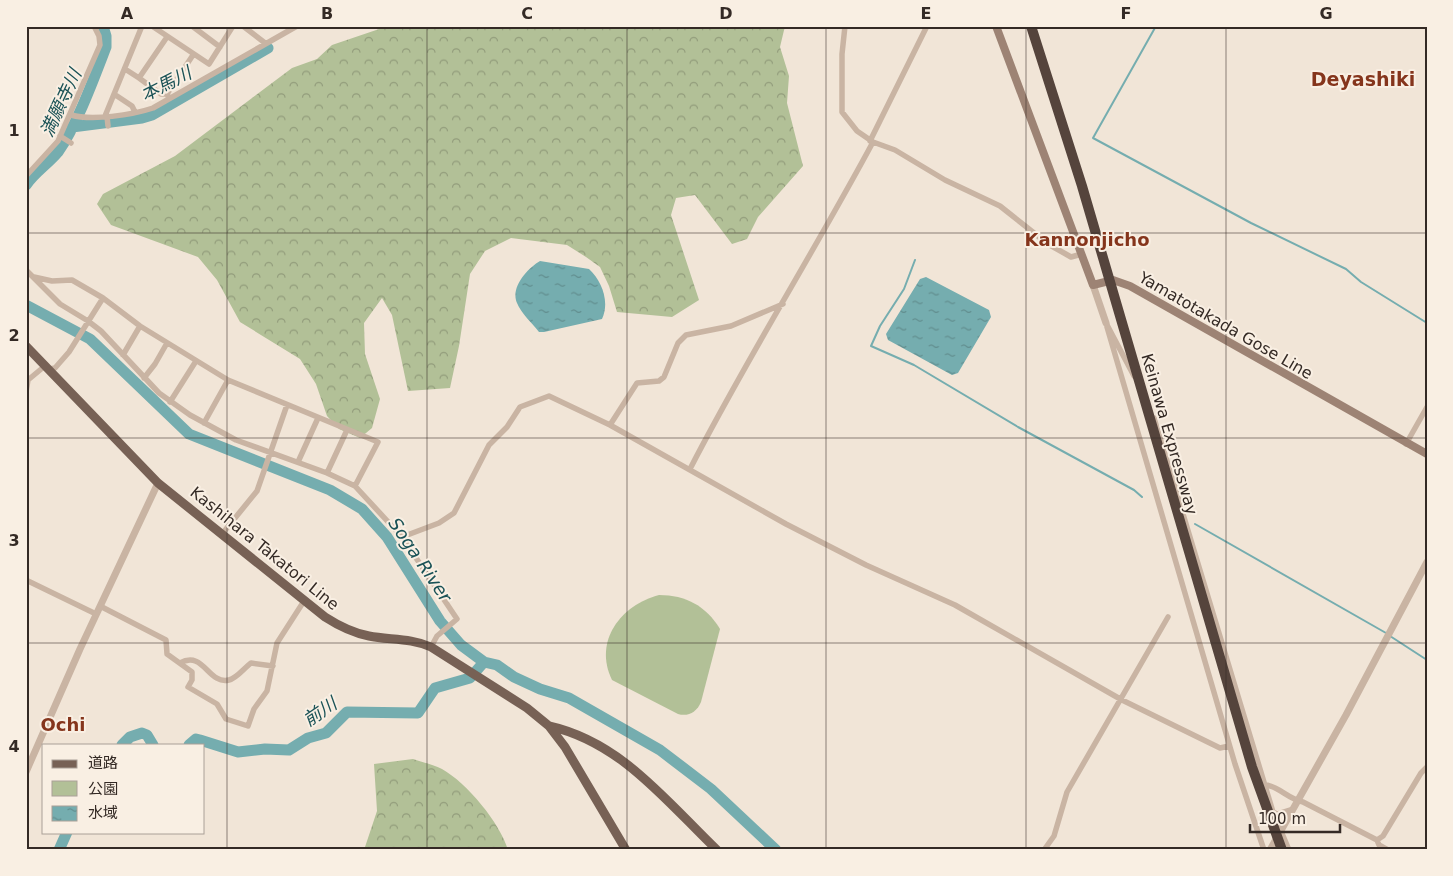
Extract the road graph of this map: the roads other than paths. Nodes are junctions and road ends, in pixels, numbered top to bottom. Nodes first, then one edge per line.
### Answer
1 (94, 26) edge
2 (142, 26) edge
3 (152, 26) edge
4 (192, 26) edge
5 (233, 26) edge
6 (243, 26) edge
7 (296, 26) edge
8 (845, 26) edge
9 (927, 26) edge
10 (996, 26) edge
11 (1031, 26) edge
12 (167, 37) junction
13 (266, 43) junction
14 (220, 46) junction
15 (194, 54) junction
16 (209, 64) junction
17 (125, 69) junction
18 (216, 72) junction
19 (139, 78) junction
20 (114, 94) junction
21 (168, 96) junction
22 (135, 112) junction
23 (72, 115) junction
24 (107, 119) junction
25 (62, 137) junction
26 (872, 142) junction
27 (71, 143) dead end
28 (26, 176) edge
29 (1082, 254) junction
30 (26, 270) edge
31 (32, 276) junction
32 (1093, 285) junction
33 (103, 298) junction
34 (783, 304) junction
35 (88, 320) junction
36 (1106, 323) junction
37 (140, 326) junction
38 (167, 343) junction
39 (26, 346) edge
40 (123, 355) junction
41 (196, 361) junction
42 (48, 367) junction
43 (144, 378) junction
44 (228, 380) junction
45 (26, 392) edge
46 (170, 402) junction
47 (287, 405) junction
48 (1427, 408) edge
49 (318, 418) junction
50 (204, 423) junction
51 (610, 425) junction
52 (347, 430) junction
53 (1406, 444) junction
54 (270, 454) junction
55 (1427, 454) edge
56 (298, 462) junction
57 (690, 469) junction
58 (327, 473) junction
59 (158, 483) junction
60 (355, 486) junction
61 (222, 534) junction
62 (402, 537) junction
63 (1427, 562) edge
64 (26, 580) edge
65 (304, 601) junction
66 (100, 606) junction
67 (96, 614) junction
68 (1168, 617) dead end
69 (430, 647) junction
70 (180, 662) junction
71 (273, 666) junction
72 (1122, 700) junction
73 (549, 726) junction
74 (1229, 746) junction
75 (1427, 768) edge
76 (26, 772) edge
77 (1265, 785) junction
78 (1297, 801) junction
79 (1293, 809) junction
80 (1273, 812) junction
81 (1280, 830) junction
82 (1377, 840) junction
83 (626, 850) edge
84 (717, 850) edge
85 (1044, 850) edge
86 (1264, 850) edge
87 (1270, 850) edge
88 (1282, 850) edge
89 (1289, 850) edge
90 (1388, 850) edge

1 - 23 street
2 - 17 street
3 - 12 street
4 - 14 street
5 - 14 street
6 - 13 street
7 - 13 street
8 - 26 street
9 - 26 street
10 - 29 main road
11 - 88 highway, Keinawa Expressway, bridge
12 - 15 street
12 - 19 street
13 - 18 street
14 - 16 street
15 - 16 street
15 - 21 street
16 - 18 street
17 - 19 street
17 - 20 street
18 - 21 street
19 - 21 street
20 - 22 street
20 - 24 street
21 - 22 street
22 - 24 street
23 - 24 street
23 - 25 street
25 - 27 street
25 - 28 street
26 - 29 street
26 - 34 street
29 - 32 main road
30 - 31 street
31 - 33 street
31 - 35 street
32 - 36 street
32 - 53 main road, Yamatotakada Gose Line
33 - 35 street
33 - 37 street
34 - 51 street
34 - 57 street
35 - 40 street
35 - 42 street
36 - 74 street
36 - 77 street
37 - 38 street
37 - 40 street
38 - 41 street
38 - 43 street
39 - 42 main road, Kashihara Takatori Line
40 - 43 street
41 - 44 street
41 - 46 street
42 - 45 street
42 - 59 main road, Kashihara Takatori Line
43 - 46 street
44 - 47 street
44 - 50 street
46 - 50 street
47 - 49 street
47 - 54 street
48 - 53 street
49 - 52 street
49 - 56 street
50 - 54 street
51 - 57 street
51 - 62 street
52 - 58 street
52 - 60 street
53 - 55 main road, Yamatotakada Gose Line
54 - 56 street
54 - 61 street
56 - 58 street
57 - 72 street
58 - 60 street
59 - 61 main road, Kashihara Takatori Line
59 - 66 street
60 - 62 street
61 - 65 main road, Kashihara Takatori Line
62 - 69 street
63 - 78 street
64 - 67 street
65 - 69 main road, Kashihara Takatori Line
65 - 71 street
66 - 67 street
66 - 70 street
67 - 76 street
68 - 72 street
69 - 73 main road, Kashihara Takatori Line
70 - 71 street
70 - 71 street
72 - 74 street
72 - 85 street
73 - 83 main road, Kashihara Takatori Line
73 - 84 main road, Kashihara Takatori Line
74 - 86 street
75 - 82 street
77 - 78 street
77 - 80 street
78 - 79 street
78 - 82 street
79 - 80 street
79 - 81 street
80 - 81 street
81 - 87 street
81 - 89 street
82 - 90 street

